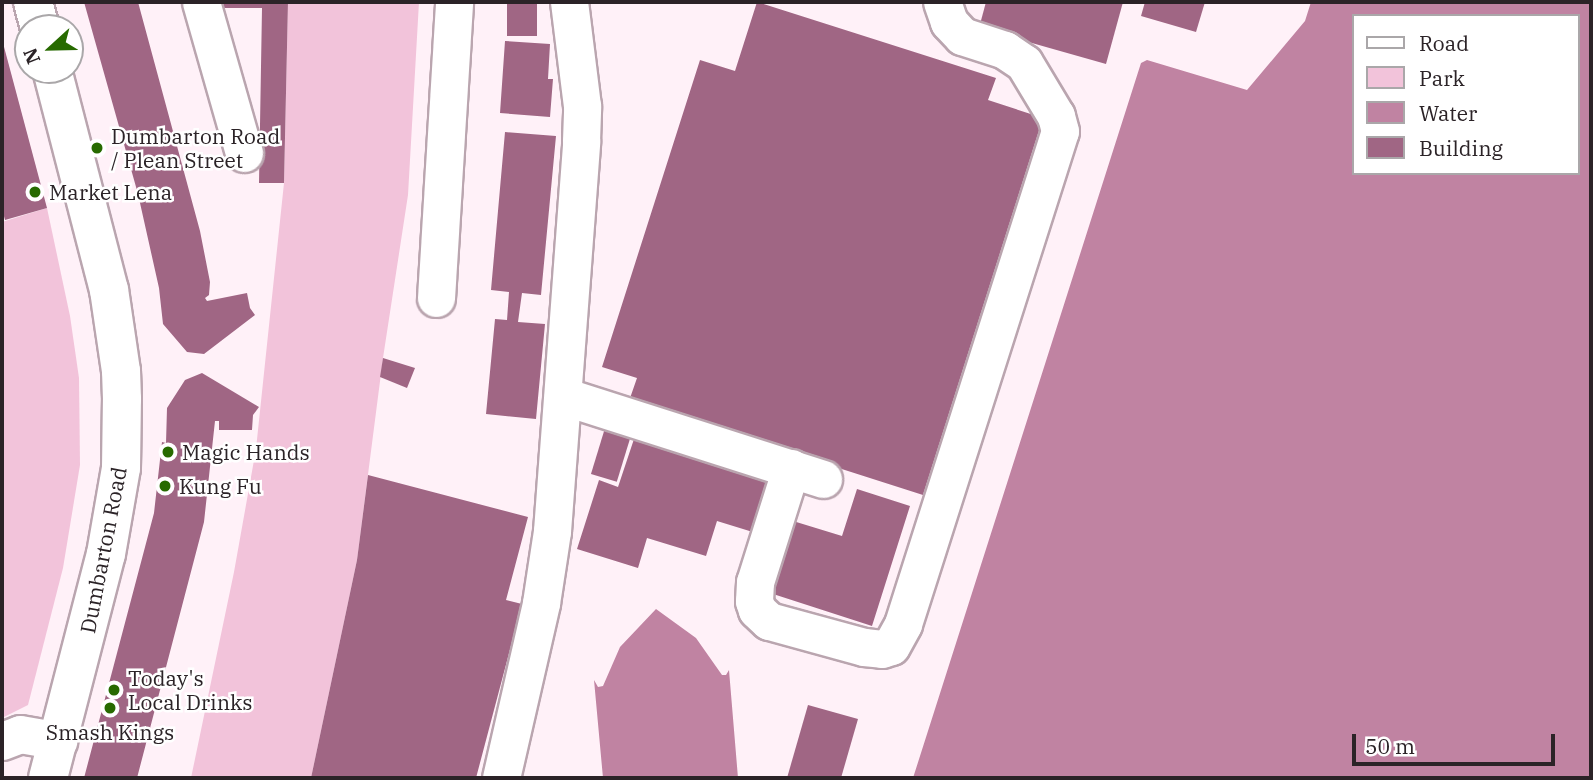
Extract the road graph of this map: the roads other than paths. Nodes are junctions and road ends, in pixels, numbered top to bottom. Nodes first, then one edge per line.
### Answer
1 (201, 2) edge
2 (454, 2) edge
3 (569, 2) edge
4 (942, 2) edge
5 (56, 84) edge
6 (244, 153) dead end
7 (436, 298) dead end
8 (563, 396) junction
9 (2, 741) edge
10 (58, 741) junction
11 (48, 778) edge
12 (500, 778) edge

1 - 6 lane
2 - 7 lane
3 - 8 lane
4 - 8 lane
5 - 10 main road, Dumbarton Road
8 - 12 lane
9 - 10 lane
10 - 11 main road, Dumbarton Road

